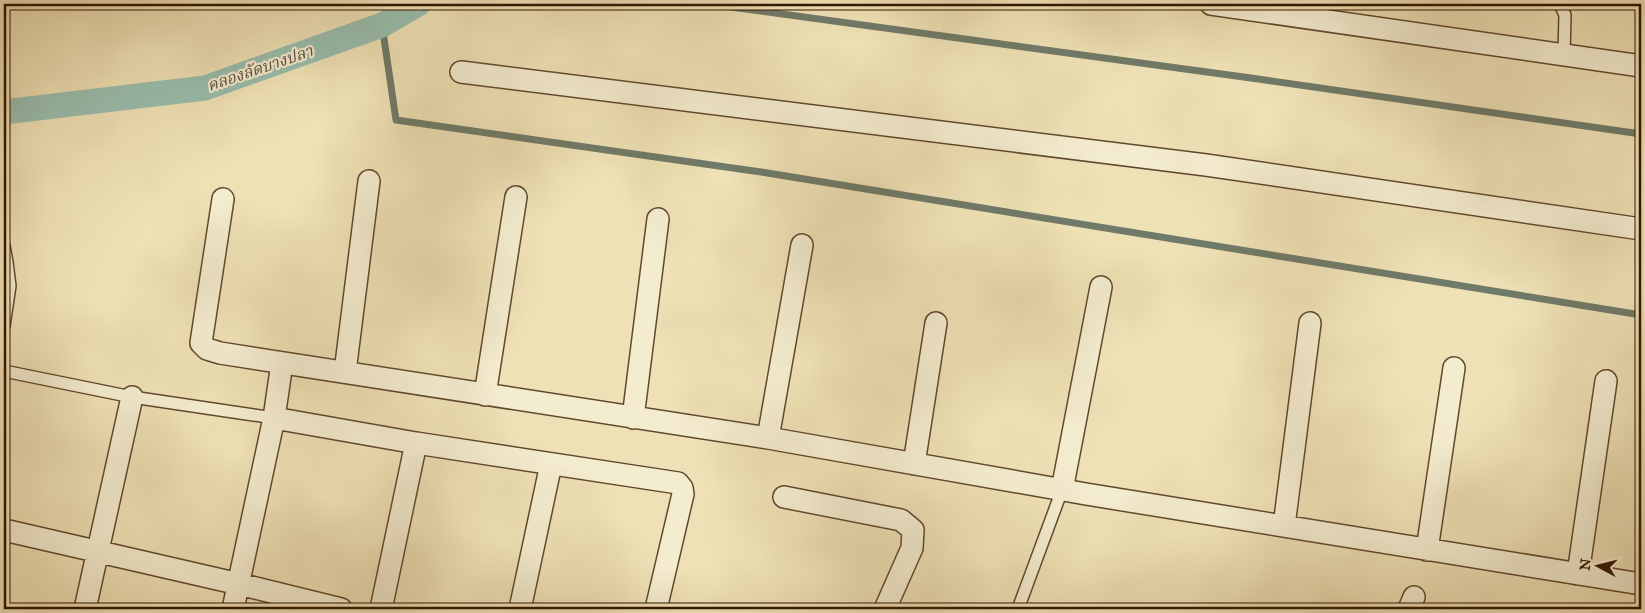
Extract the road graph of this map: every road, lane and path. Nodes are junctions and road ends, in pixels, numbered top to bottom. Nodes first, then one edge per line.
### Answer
1 (1211, 4) edge
2 (1560, 4) edge
3 (1299, 10) edge
4 (1564, 55) junction
5 (1641, 66) edge
6 (461, 72) dead end
7 (369, 180) dead end
8 (516, 197) dead end
9 (223, 199) dead end
10 (658, 219) dead end
11 (1641, 229) edge
12 (802, 245) dead end
13 (4, 246) edge
14 (1101, 287) dead end
15 (936, 323) dead end
16 (1310, 323) dead end
17 (4, 326) edge
18 (282, 363) junction
19 (1454, 368) dead end
20 (4, 371) edge
21 (345, 372) junction
22 (1606, 381) dead end
23 (485, 395) junction
24 (132, 397) junction
25 (274, 418) junction
26 (633, 418) junction
27 (768, 438) junction
28 (416, 443) junction
29 (551, 464) junction
30 (914, 464) junction
31 (1062, 490) junction
32 (784, 498) dead end
33 (1284, 526) junction
34 (4, 530) edge
35 (1427, 550) junction
36 (98, 552) junction
37 (1578, 574) junction
38 (239, 584) junction
39 (1641, 584) edge
40 (85, 609) edge
41 (233, 609) edge
42 (341, 609) edge
43 (380, 609) edge
44 (520, 609) edge
45 (656, 609) edge
46 (885, 609) edge
47 (1018, 609) edge

1 - 3 street
2 - 4 lane
3 - 4 street
4 - 5 street
6 - 11 street
7 - 21 street
8 - 23 street
9 - 18 street
10 - 26 street
12 - 27 street
13 - 17 lane
14 - 31 street
15 - 30 street
16 - 33 street
18 - 21 street
18 - 25 street
19 - 35 street
20 - 24 lane
21 - 23 street
22 - 37 street
23 - 26 street
24 - 25 lane
24 - 36 street
25 - 28 street
25 - 38 street
26 - 27 street
27 - 30 street
28 - 29 street
28 - 43 street
29 - 44 street
29 - 45 street
30 - 31 street
31 - 33 street
31 - 47 lane
32 - 46 street
33 - 35 street
34 - 36 street
35 - 37 street
36 - 38 street
36 - 40 street
37 - 39 street
38 - 41 street
38 - 42 street

